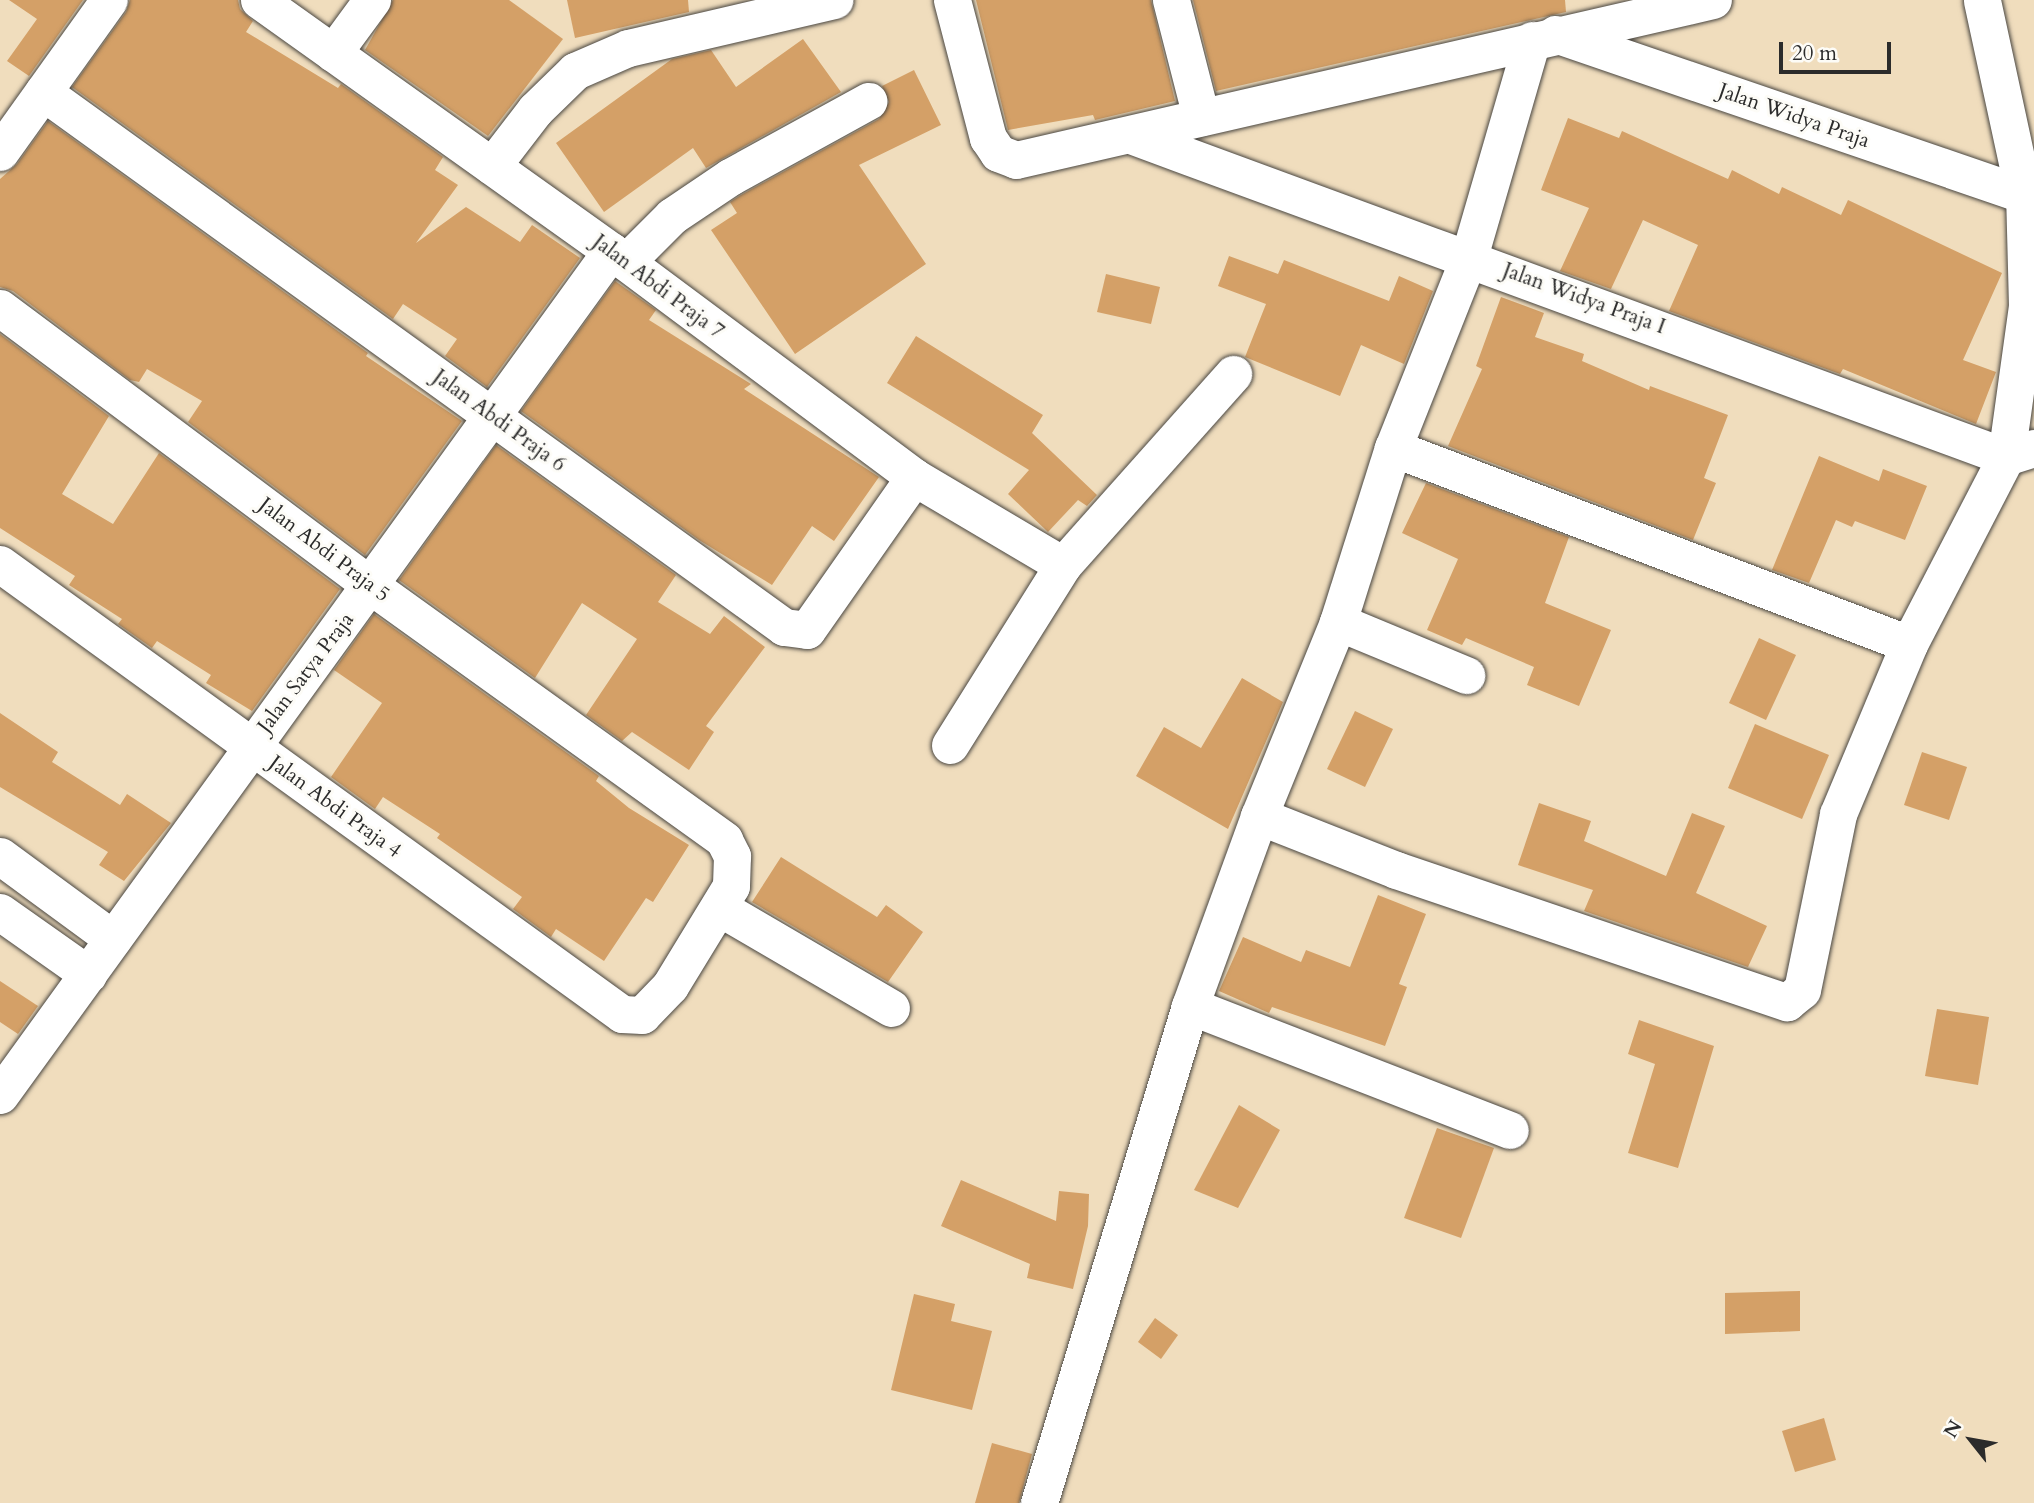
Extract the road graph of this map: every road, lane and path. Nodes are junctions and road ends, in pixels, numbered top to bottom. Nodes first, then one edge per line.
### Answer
1 (109, 0) edge
2 (259, 0) edge
3 (372, 0) edge
4 (835, 0) edge
5 (952, 0) edge
6 (1171, 0) edge
7 (1713, 0) edge
8 (1982, 0) edge
9 (1544, 37) junction
10 (333, 53) junction
11 (43, 92) junction
12 (868, 101) dead end
13 (1201, 117) junction
14 (1133, 136) junction
15 (0, 152) edge
16 (492, 166) junction
17 (2029, 194) edge
18 (619, 257) junction
19 (1469, 257) junction
20 (0, 308) edge
21 (1233, 374) dead end
22 (493, 417) junction
23 (1393, 448) junction
24 (2020, 452) edge
25 (914, 477) junction
26 (0, 564) edge
27 (1063, 565) junction
28 (371, 586) junction
29 (1338, 622) junction
30 (1909, 644) junction
31 (1466, 675) dead end
32 (950, 745) dead end
33 (252, 747) junction
34 (1259, 816) junction
35 (0, 856) edge
36 (720, 908) junction
37 (0, 912) edge
38 (113, 939) junction
39 (88, 974) junction
40 (1190, 1006) junction
41 (891, 1008) dead end
42 (0, 1095) edge
43 (1510, 1130) dead end
44 (1039, 1503) edge

1 - 11 street
2 - 10 street, Jalan Abdi Praja 7
3 - 10 street
4 - 16 street
5 - 14 street
6 - 13 street
7 - 9 street
8 - 17 street
9 - 13 street
9 - 17 street, Jalan Widya Praja
9 - 19 street
10 - 16 street, Jalan Abdi Praja 7
11 - 15 street
11 - 22 street, Jalan Abdi Praja 6
12 - 18 street, Jalan Satya Praja
13 - 14 street
14 - 19 street, Jalan Widya Praja I
16 - 18 street, Jalan Abdi Praja 7
17 - 24 street
18 - 22 street, Jalan Satya Praja
18 - 25 street, Jalan Abdi Praja 7
19 - 23 street
19 - 24 street, Jalan Widya Praja I
20 - 28 street, Jalan Abdi Praja 5
21 - 27 street
22 - 25 street, Jalan Abdi Praja 6
22 - 28 street, Jalan Satya Praja
23 - 29 street
23 - 30 street
24 - 30 street
25 - 27 street, Jalan Abdi Praja 7
26 - 33 street, Jalan Abdi Praja 4
27 - 32 street
28 - 33 street, Jalan Satya Praja
28 - 36 street, Jalan Abdi Praja 5
29 - 31 street
29 - 34 street
30 - 34 street
33 - 36 street, Jalan Abdi Praja 4
33 - 38 street, Jalan Satya Praja
34 - 40 street
35 - 38 street
36 - 41 street
37 - 39 street
38 - 39 street, Jalan Satya Praja
39 - 42 street, Jalan Satya Praja
40 - 43 street
40 - 44 street

